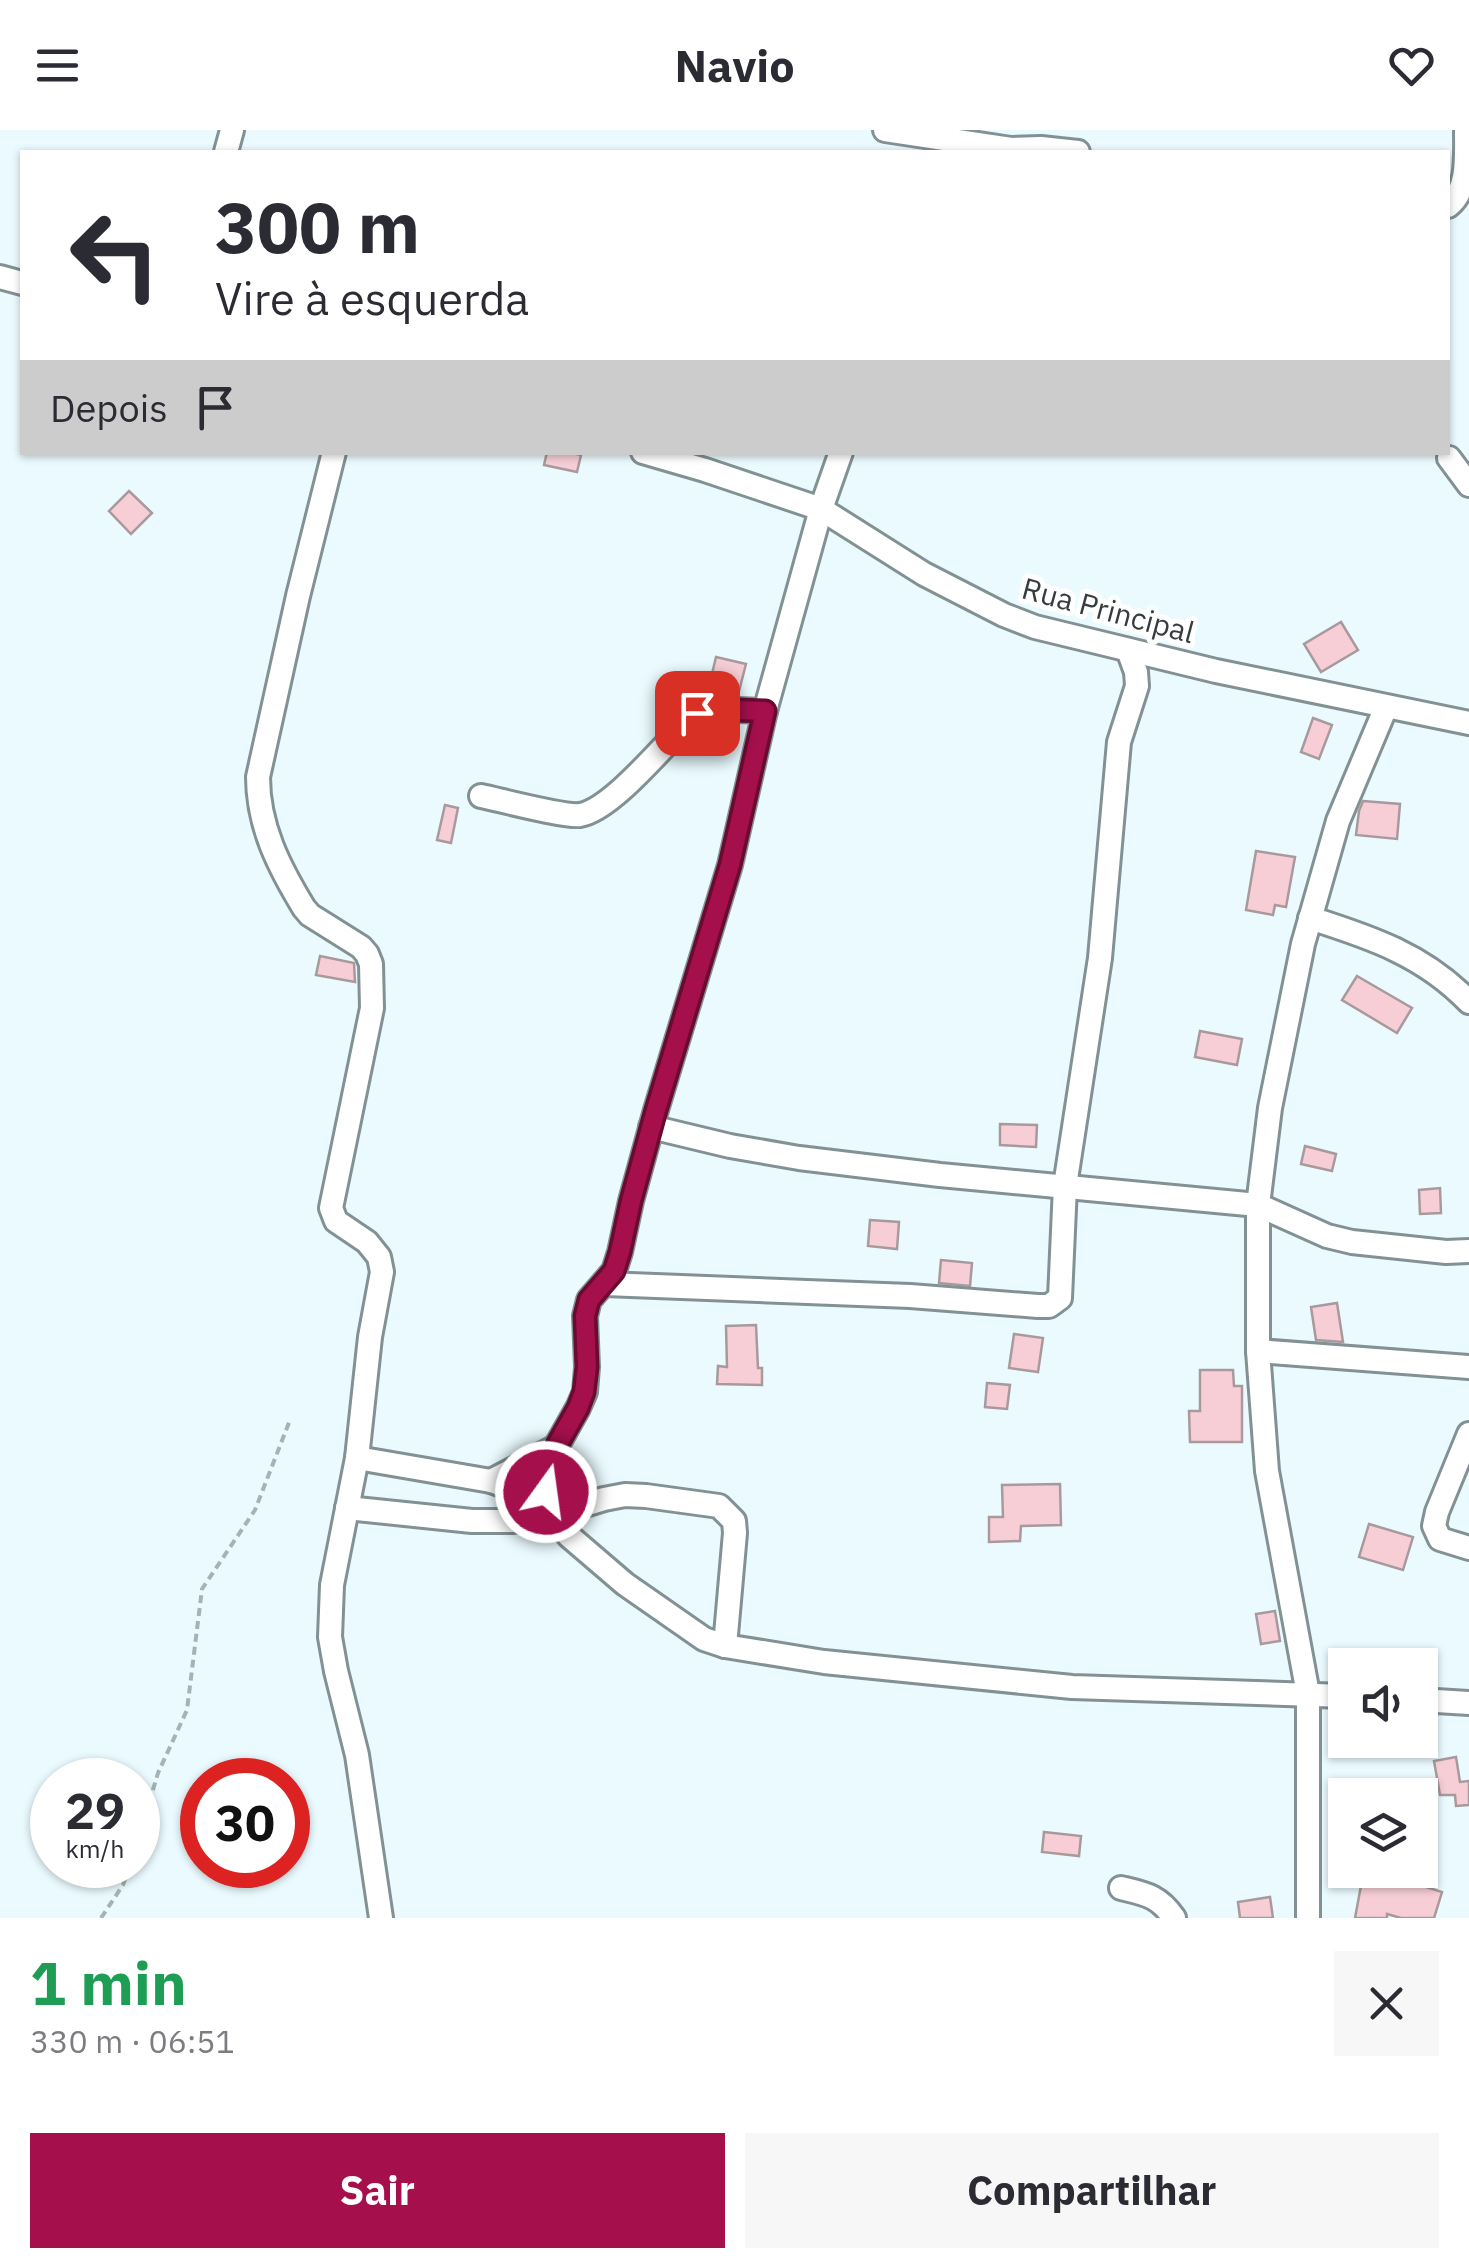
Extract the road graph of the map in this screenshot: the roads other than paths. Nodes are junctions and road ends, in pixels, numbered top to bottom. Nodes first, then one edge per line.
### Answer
1 (1466, 130) edge
2 (890, 138) edge
3 (1060, 150) edge
4 (1450, 205) edge
5 (333, 455) edge
6 (654, 455) edge
7 (839, 455) edge
8 (1449, 458) dead end
9 (1469, 485) edge
10 (821, 510) junction
11 (1128, 650) junction
12 (1386, 706) junction
13 (765, 711) junction
14 (1469, 722) edge
15 (481, 796) dead end
16 (1310, 918) junction
17 (1469, 1002) edge
18 (651, 1126) junction
19 (1065, 1186) junction
20 (1258, 1205) junction
21 (1469, 1251) edge
22 (605, 1284) junction
23 (1258, 1351) junction
24 (1469, 1367) edge
25 (1469, 1434) edge
26 (556, 1447) junction
27 (357, 1458) junction
28 (491, 1480) junction
29 (347, 1508) junction
30 (549, 1511) junction
31 (1469, 1548) edge
32 (725, 1646) junction
33 (1308, 1694) junction
34 (1328, 1695) edge
35 (1438, 1701) edge
36 (1469, 1702) edge
37 (1121, 1888) dead end
38 (381, 1918) edge
39 (1174, 1918) edge
40 (1308, 1918) edge

1 - 4 street
2 - 3 street
5 - 27 street
6 - 10 street, Rua Principal
7 - 10 street
8 - 9 street
10 - 11 street, Rua Principal
10 - 13 street
11 - 12 street, Rua Principal
11 - 19 street
12 - 14 street, Rua Principal
12 - 16 street
13 - 15 street
13 - 18 street
16 - 17 street
16 - 20 street
18 - 19 street
18 - 22 street
19 - 20 street
19 - 22 street
20 - 21 street
20 - 23 street
22 - 26 street
23 - 24 street
23 - 33 street
25 - 31 street
26 - 28 street
26 - 30 street
27 - 28 street
27 - 29 street
28 - 30 street
29 - 30 street
29 - 38 street
30 - 32 street
30 - 32 street
32 - 33 street
33 - 34 street
33 - 40 street
35 - 36 street
37 - 39 street

